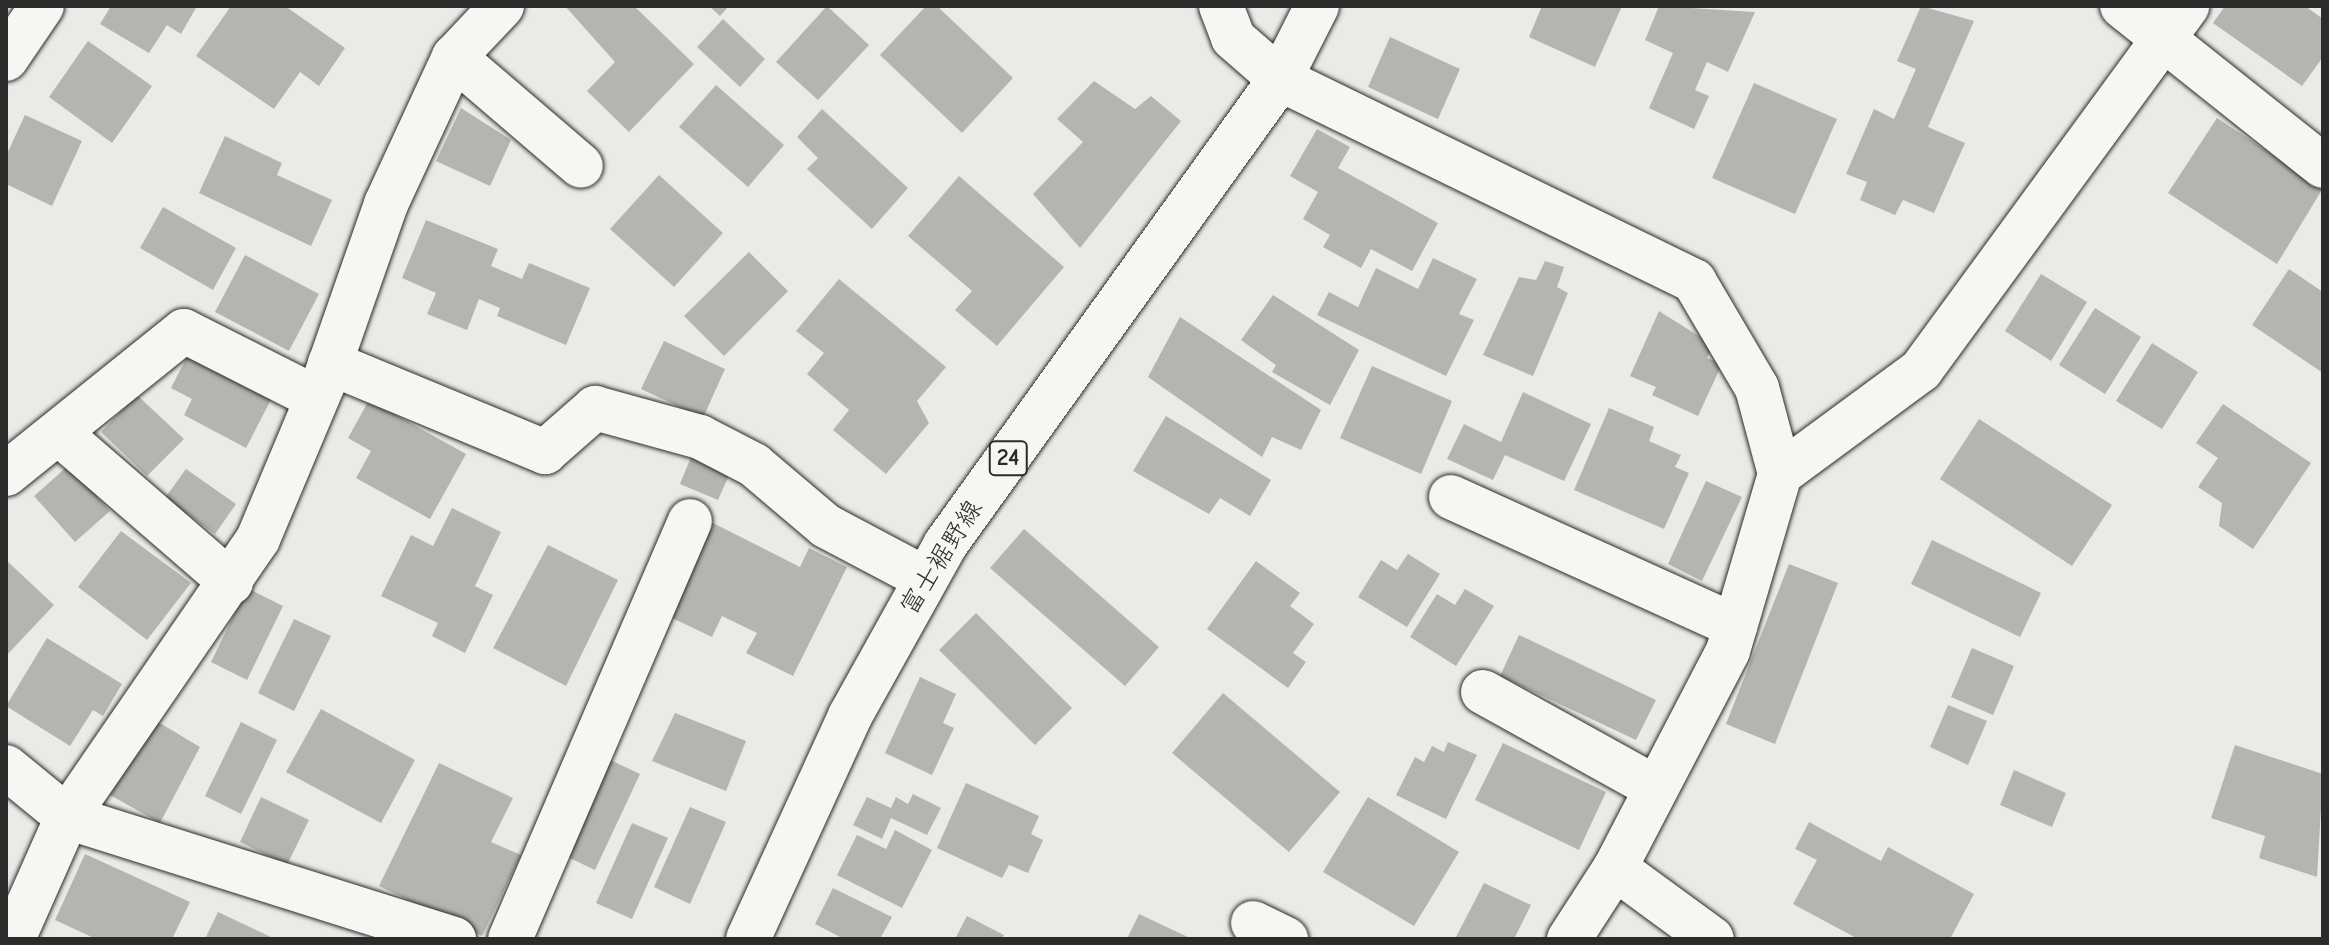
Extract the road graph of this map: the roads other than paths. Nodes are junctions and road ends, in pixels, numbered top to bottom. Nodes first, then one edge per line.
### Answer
1 (42, 6) edge
2 (502, 6) edge
3 (1221, 6) edge
4 (1317, 6) edge
5 (2122, 6) edge
6 (2175, 23) edge
7 (454, 57) junction
8 (6, 59) edge
9 (1280, 79) junction
10 (581, 166) dead end
11 (2323, 166) edge
12 (323, 380) junction
13 (61, 435) junction
14 (6, 474) edge
15 (1780, 474) junction
16 (1451, 497) dead end
17 (690, 521) dead end
18 (926, 579) junction
19 (231, 582) junction
20 (1735, 626) junction
21 (1483, 692) dead end
22 (6, 767) edge
23 (1656, 788) junction
24 (67, 817) junction
25 (1615, 868) junction
26 (13, 939) edge
27 (454, 939) edge
28 (510, 939) edge
29 (748, 939) edge
30 (1569, 939) edge
31 (1712, 939) edge

1 - 8 street
2 - 7 street
3 - 9 street
4 - 9 street, 富士裾野線 / 24
5 - 6 street
6 - 11 street
6 - 15 street
7 - 10 street
7 - 12 street
9 - 15 street
9 - 18 street, 富士裾野線 / 24
12 - 13 street
12 - 18 street
12 - 19 street
13 - 14 street
13 - 19 street
15 - 20 street
16 - 20 street
17 - 28 street
18 - 29 street, 富士裾野線 / 24
19 - 24 street
20 - 23 street
21 - 23 street
22 - 24 street
23 - 25 street
24 - 26 street
24 - 27 street
25 - 30 street
25 - 31 street

